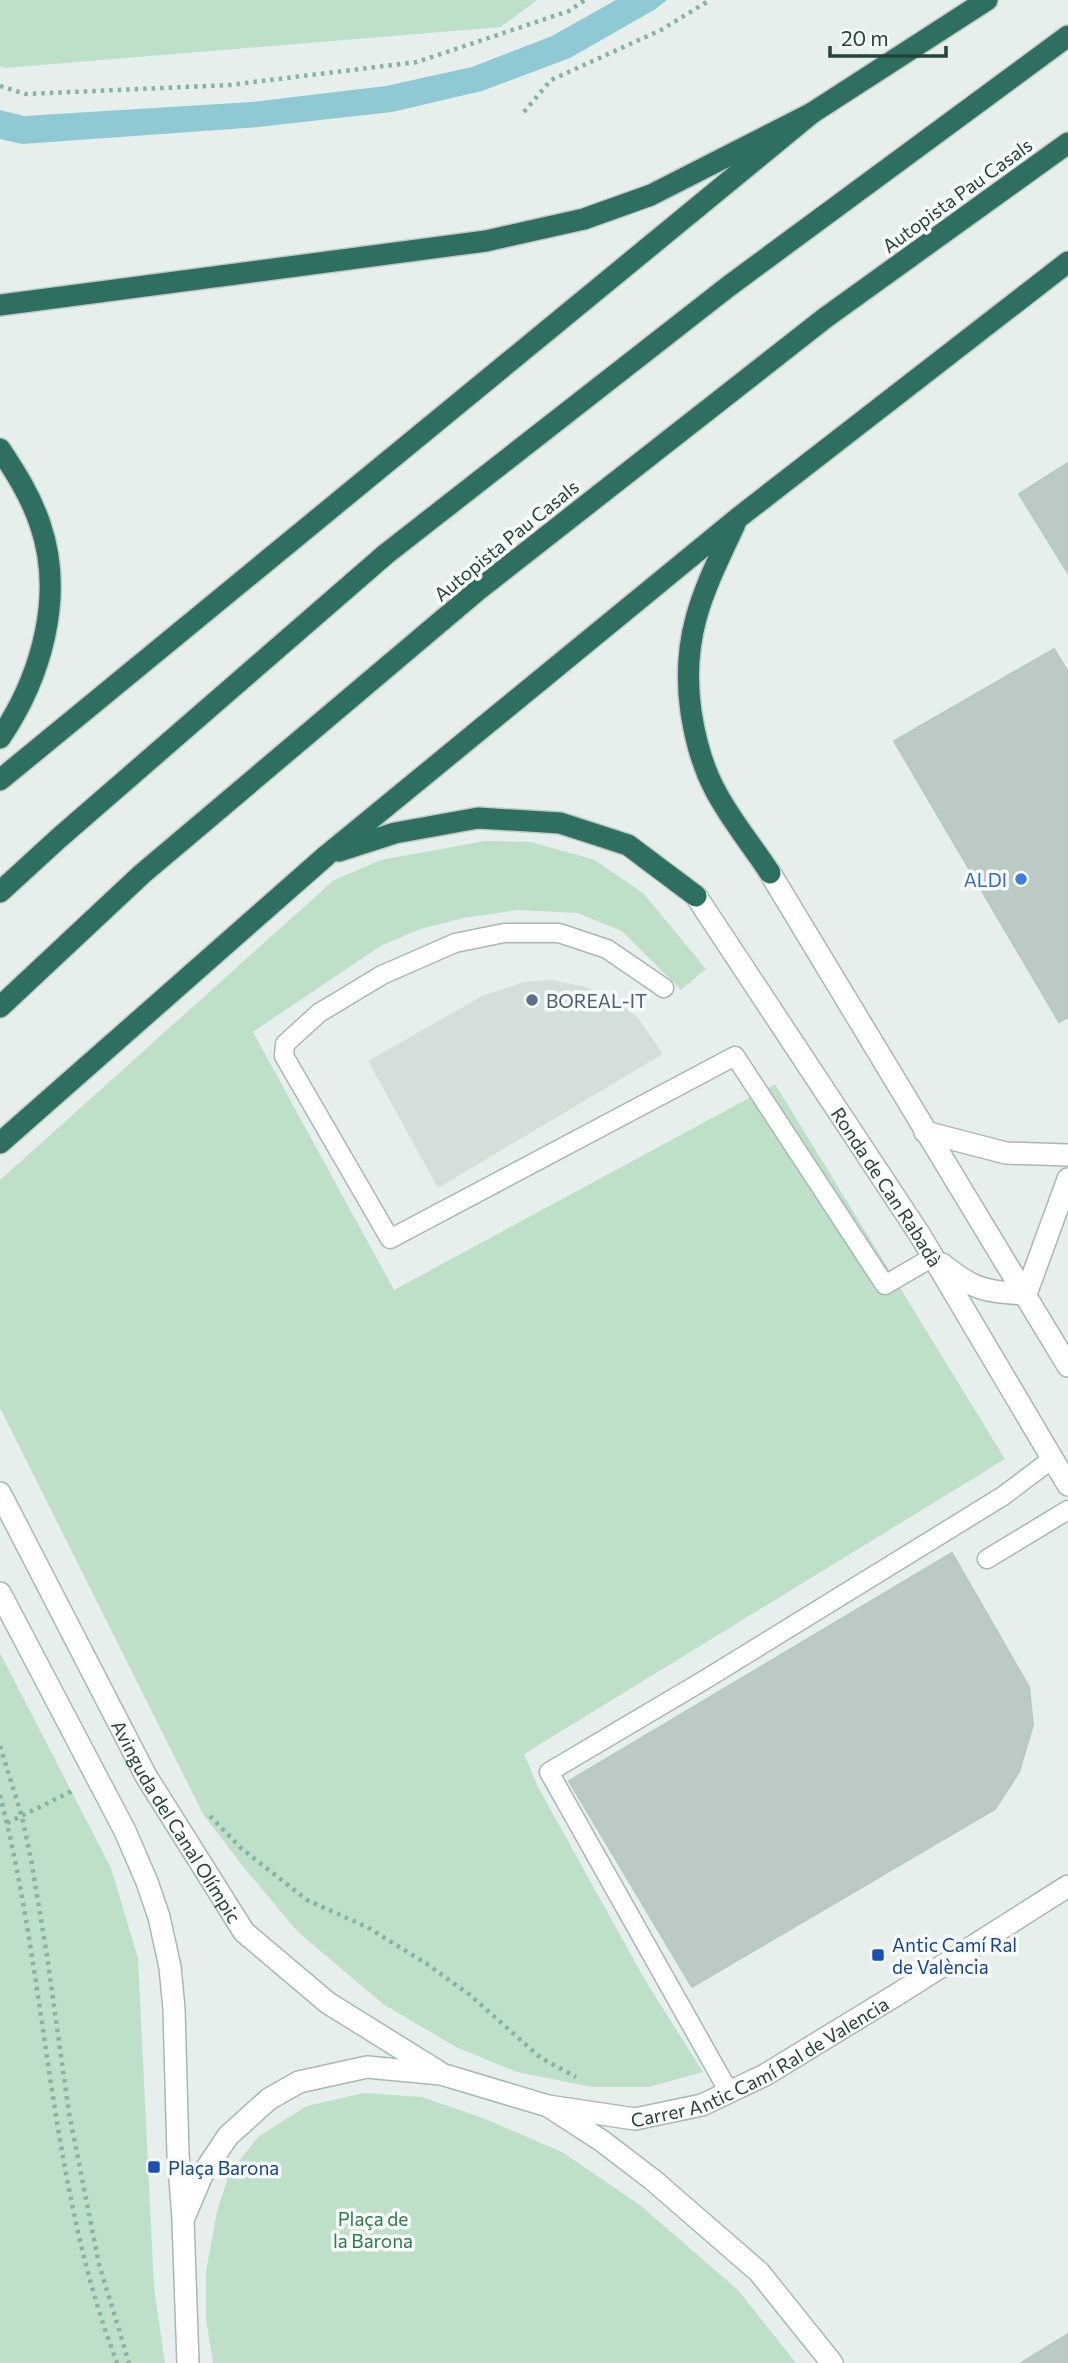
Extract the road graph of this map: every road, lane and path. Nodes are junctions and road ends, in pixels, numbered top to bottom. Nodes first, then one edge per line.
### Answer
1 (585, 0) edge
2 (710, 0) edge
3 (987, 0) edge
4 (1068, 36) edge
5 (0, 86) edge
6 (524, 112) dead end
7 (812, 113) junction
8 (1068, 143) edge
9 (1068, 262) edge
10 (0, 305) edge
11 (0, 449) edge
12 (738, 518) junction
13 (0, 738) edge
14 (0, 780) edge
15 (327, 855) junction
16 (770, 873) joint
17 (0, 892) edge
18 (696, 896) joint
19 (663, 988) dead end
20 (0, 1007) edge
21 (925, 1132) junction
22 (0, 1143) edge
23 (1068, 1155) edge
24 (1068, 1179) edge
25 (933, 1257) junction
26 (1026, 1294) junction
27 (1068, 1366) edge
28 (1052, 1459) junction
29 (1068, 1485) edge
30 (0, 1493) edge
31 (1068, 1510) edge
32 (987, 1559) dead end
33 (0, 1593) edge
34 (0, 1745) edge
35 (82, 1786) dead end
36 (0, 1795) edge
37 (209, 1814) dead end
38 (22, 1817) junction
39 (7, 1823) junction
40 (1066, 1886) edge
41 (441, 2074) junction
42 (580, 2080) dead end
43 (729, 2092) junction
44 (548, 2106) junction
45 (183, 2220) junction
46 (117, 2363) edge
47 (129, 2363) edge
48 (188, 2363) edge
49 (832, 2363) edge

1 - 5 path
2 - 6 path
3 - 7 highway
4 - 17 highway
7 - 10 highway
7 - 14 highway
8 - 20 highway, Autopista Pau Casals
9 - 12 highway
11 - 13 highway
12 - 15 highway
12 - 16 highway
15 - 18 highway
15 - 22 highway
16 - 21 street
18 - 25 street, Ronda de Can Rabadà
19 - 25 lane
21 - 23 street
21 - 26 street
24 - 26 street
25 - 26 street
25 - 28 street, Ronda de Can Rabadà
26 - 27 street
28 - 29 street, Ronda de Can Rabadà
28 - 43 lane
30 - 41 street, Avinguda del Canal Olímpic
31 - 32 lane
33 - 45 street
34 - 38 path
35 - 38 path
36 - 39 path
37 - 42 path
38 - 39 path
38 - 47 path
39 - 46 path
40 - 43 street, Carrer Antic Camí Ral de Valencia
41 - 44 street
41 - 45 street
43 - 44 street, Carrer Antic Camí Ral de Valencia
44 - 49 street
45 - 48 street

